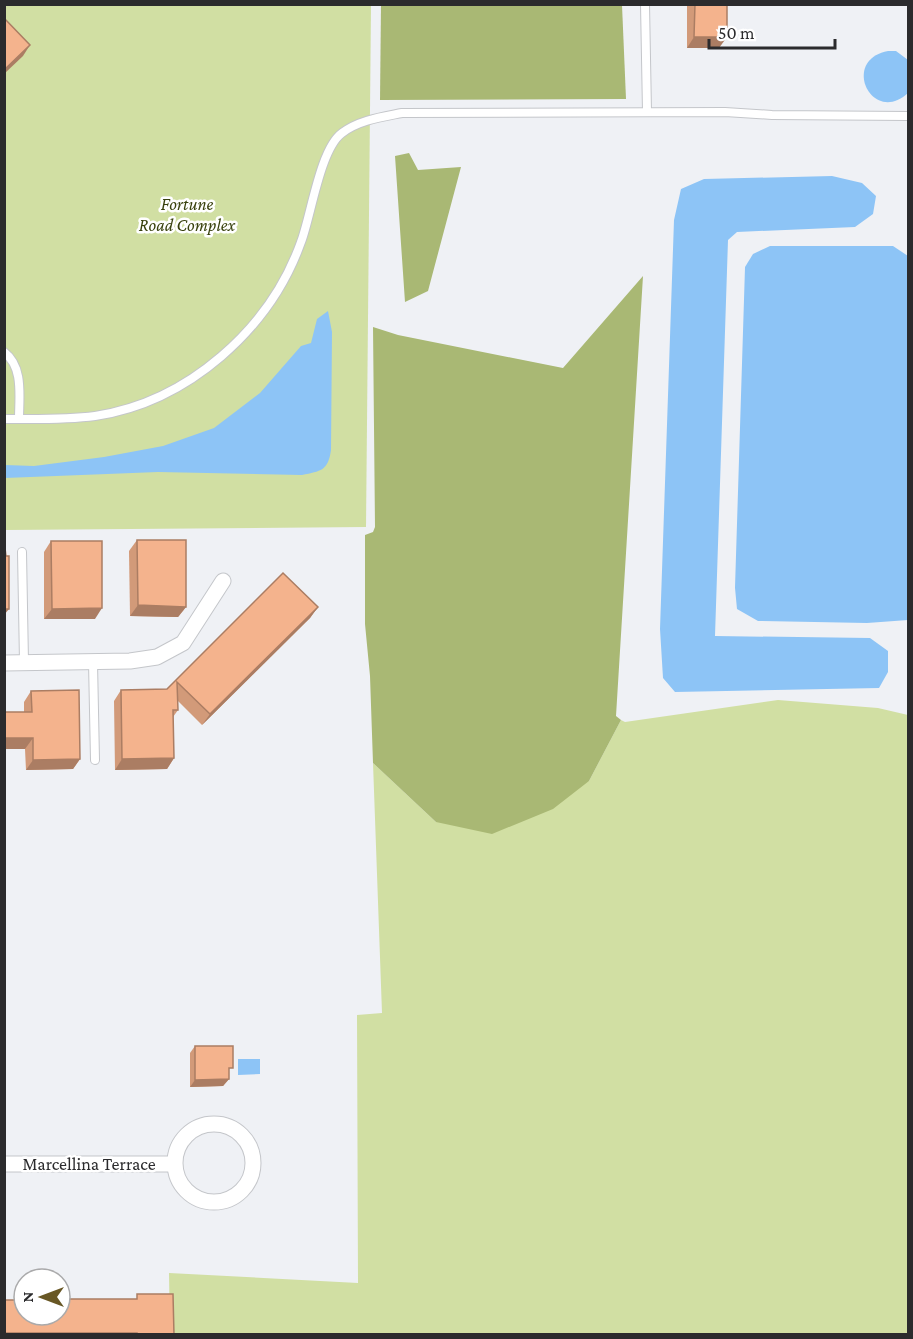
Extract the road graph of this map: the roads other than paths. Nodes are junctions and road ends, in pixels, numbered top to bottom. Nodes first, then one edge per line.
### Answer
1 (645, 4) edge
2 (647, 112) junction
3 (909, 116) edge
4 (4, 352) edge
5 (4, 419) edge
6 (19, 419) junction
7 (22, 552) dead end
8 (223, 581) dead end
9 (24, 662) junction
10 (93, 662) junction
11 (4, 663) edge
12 (95, 760) dead end
13 (4, 1164) edge
14 (174, 1164) junction

1 - 2 lane
2 - 3 lane
2 - 6 lane
4 - 6 lane
5 - 6 lane
7 - 9 lane
8 - 10 street
9 - 10 street
9 - 11 street
10 - 12 lane
13 - 14 street, Marcellina Terrace
14 - 14 street

